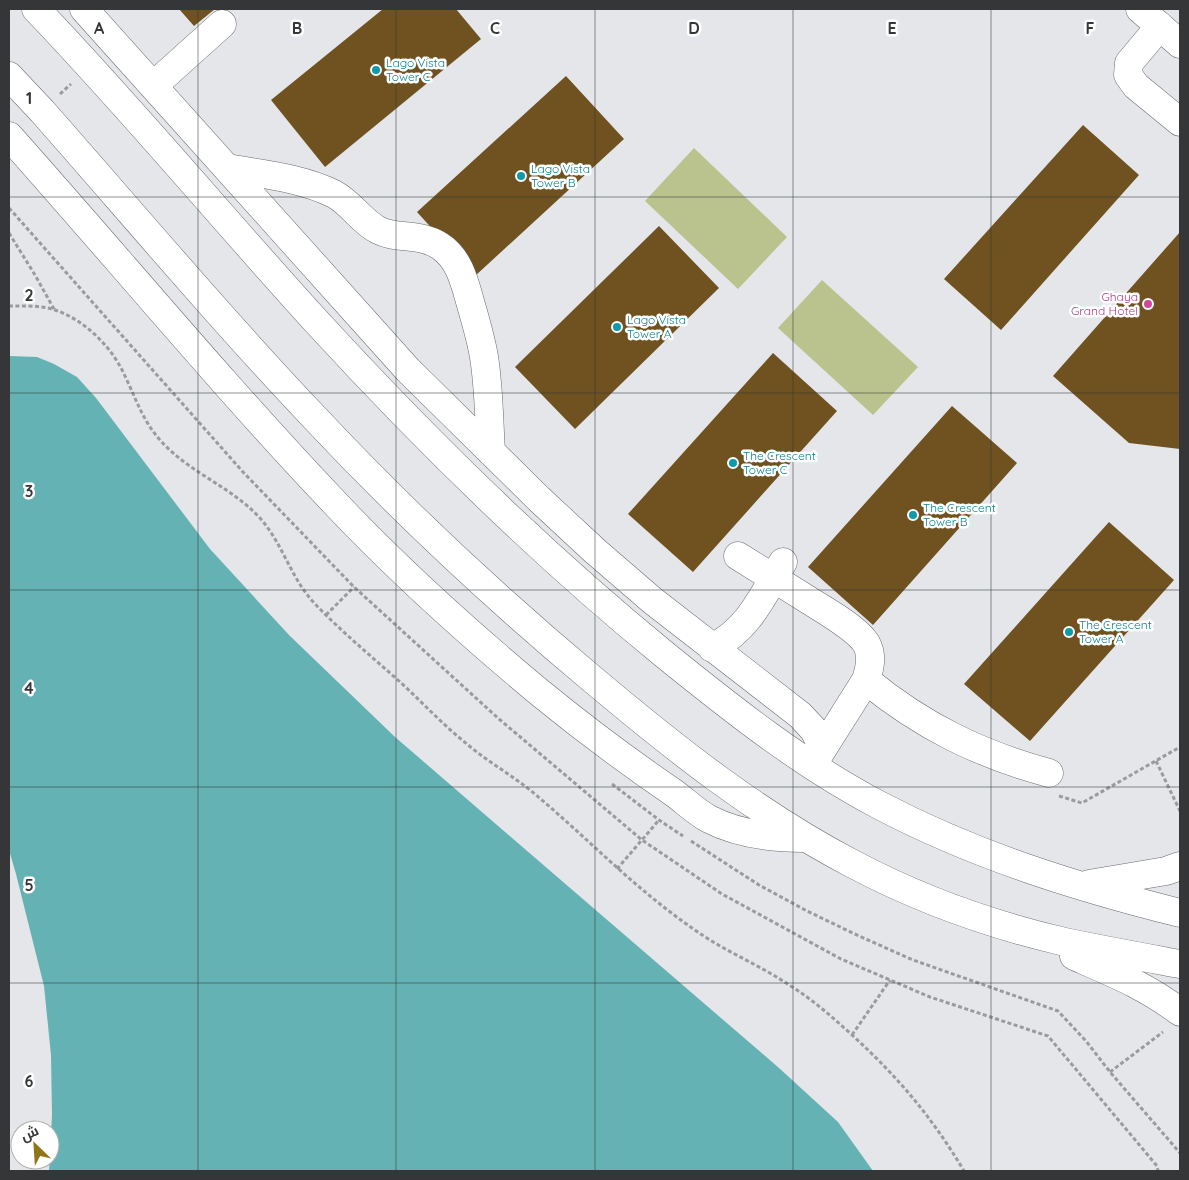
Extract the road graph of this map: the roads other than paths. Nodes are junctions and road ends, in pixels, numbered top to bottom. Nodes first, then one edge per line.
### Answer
1 (36, 9) edge
2 (88, 10) edge
3 (1150, 17) edge
4 (222, 24) dead end
5 (1180, 44) edge
6 (9, 76) edge
7 (153, 86) junction
8 (172, 106) junction
9 (1180, 122) edge
10 (148, 131) junction
11 (9, 136) edge
12 (227, 168) junction
13 (140, 222) junction
14 (110, 252) junction
15 (394, 354) junction
16 (371, 379) junction
17 (312, 416) junction
18 (282, 446) junction
19 (491, 452) junction
20 (738, 556) dead end
21 (778, 570) junction
22 (712, 648) junction
23 (866, 680) junction
24 (818, 757) junction
25 (1049, 773) dead end
26 (805, 838) junction
27 (1180, 866) edge
28 (1079, 886) junction
29 (1180, 913) edge
30 (1014, 928) junction
31 (1180, 964) edge
32 (1172, 1022) edge

1 - 10 street
2 - 7 street
3 - 5 street
3 - 9 street
4 - 7 street
6 - 13 street
7 - 8 street
8 - 10 street
8 - 12 street
10 - 16 street
11 - 14 street
12 - 15 street
12 - 19 street
13 - 14 street
13 - 17 street
14 - 18 street
15 - 16 street
15 - 19 street
16 - 24 street
17 - 18 street
17 - 26 street
18 - 26 street
19 - 22 street
20 - 21 street
21 - 22 street
21 - 23 street
22 - 24 street
23 - 24 street
23 - 25 street
24 - 28 street
26 - 30 street
27 - 28 street
28 - 29 street
30 - 31 street
30 - 32 street

